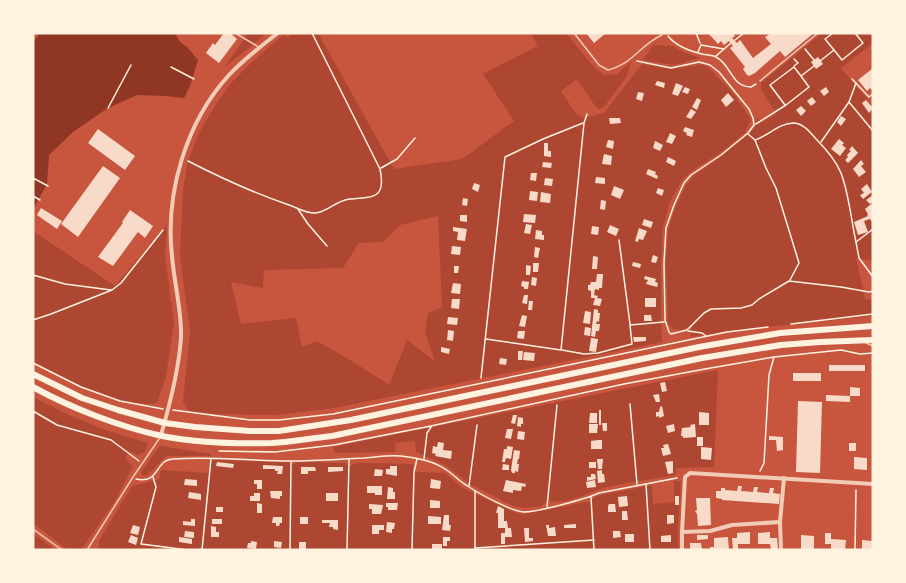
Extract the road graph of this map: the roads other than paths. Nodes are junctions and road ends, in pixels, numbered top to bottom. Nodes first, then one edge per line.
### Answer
1 (235, 33) edge
2 (278, 33) edge
3 (574, 33) edge
4 (818, 33) edge
5 (664, 35) edge
6 (259, 47) junction
7 (760, 81) road end
8 (873, 326) edge
9 (860, 340) junction
10 (873, 340) edge
11 (873, 346) edge
12 (33, 374) edge
13 (33, 387) edge
14 (165, 423) junction
15 (161, 435) junction
16 (784, 478) junction
17 (873, 484) edge
18 (780, 522) junction
19 (682, 532) junction
20 (87, 550) edge
21 (682, 550) edge
22 (781, 550) edge

1 - 6 lane
2 - 6 street
3 - 5 lane
4 - 7 lane
6 - 14 street
8 - 14 main road
9 - 10 main road
9 - 11 lane
9 - 15 main road
12 - 14 main road
13 - 15 main road
14 - 15 street
15 - 20 lane
16 - 17 street
16 - 18 street
16 - 19 street
18 - 19 street
18 - 22 street
19 - 21 street

